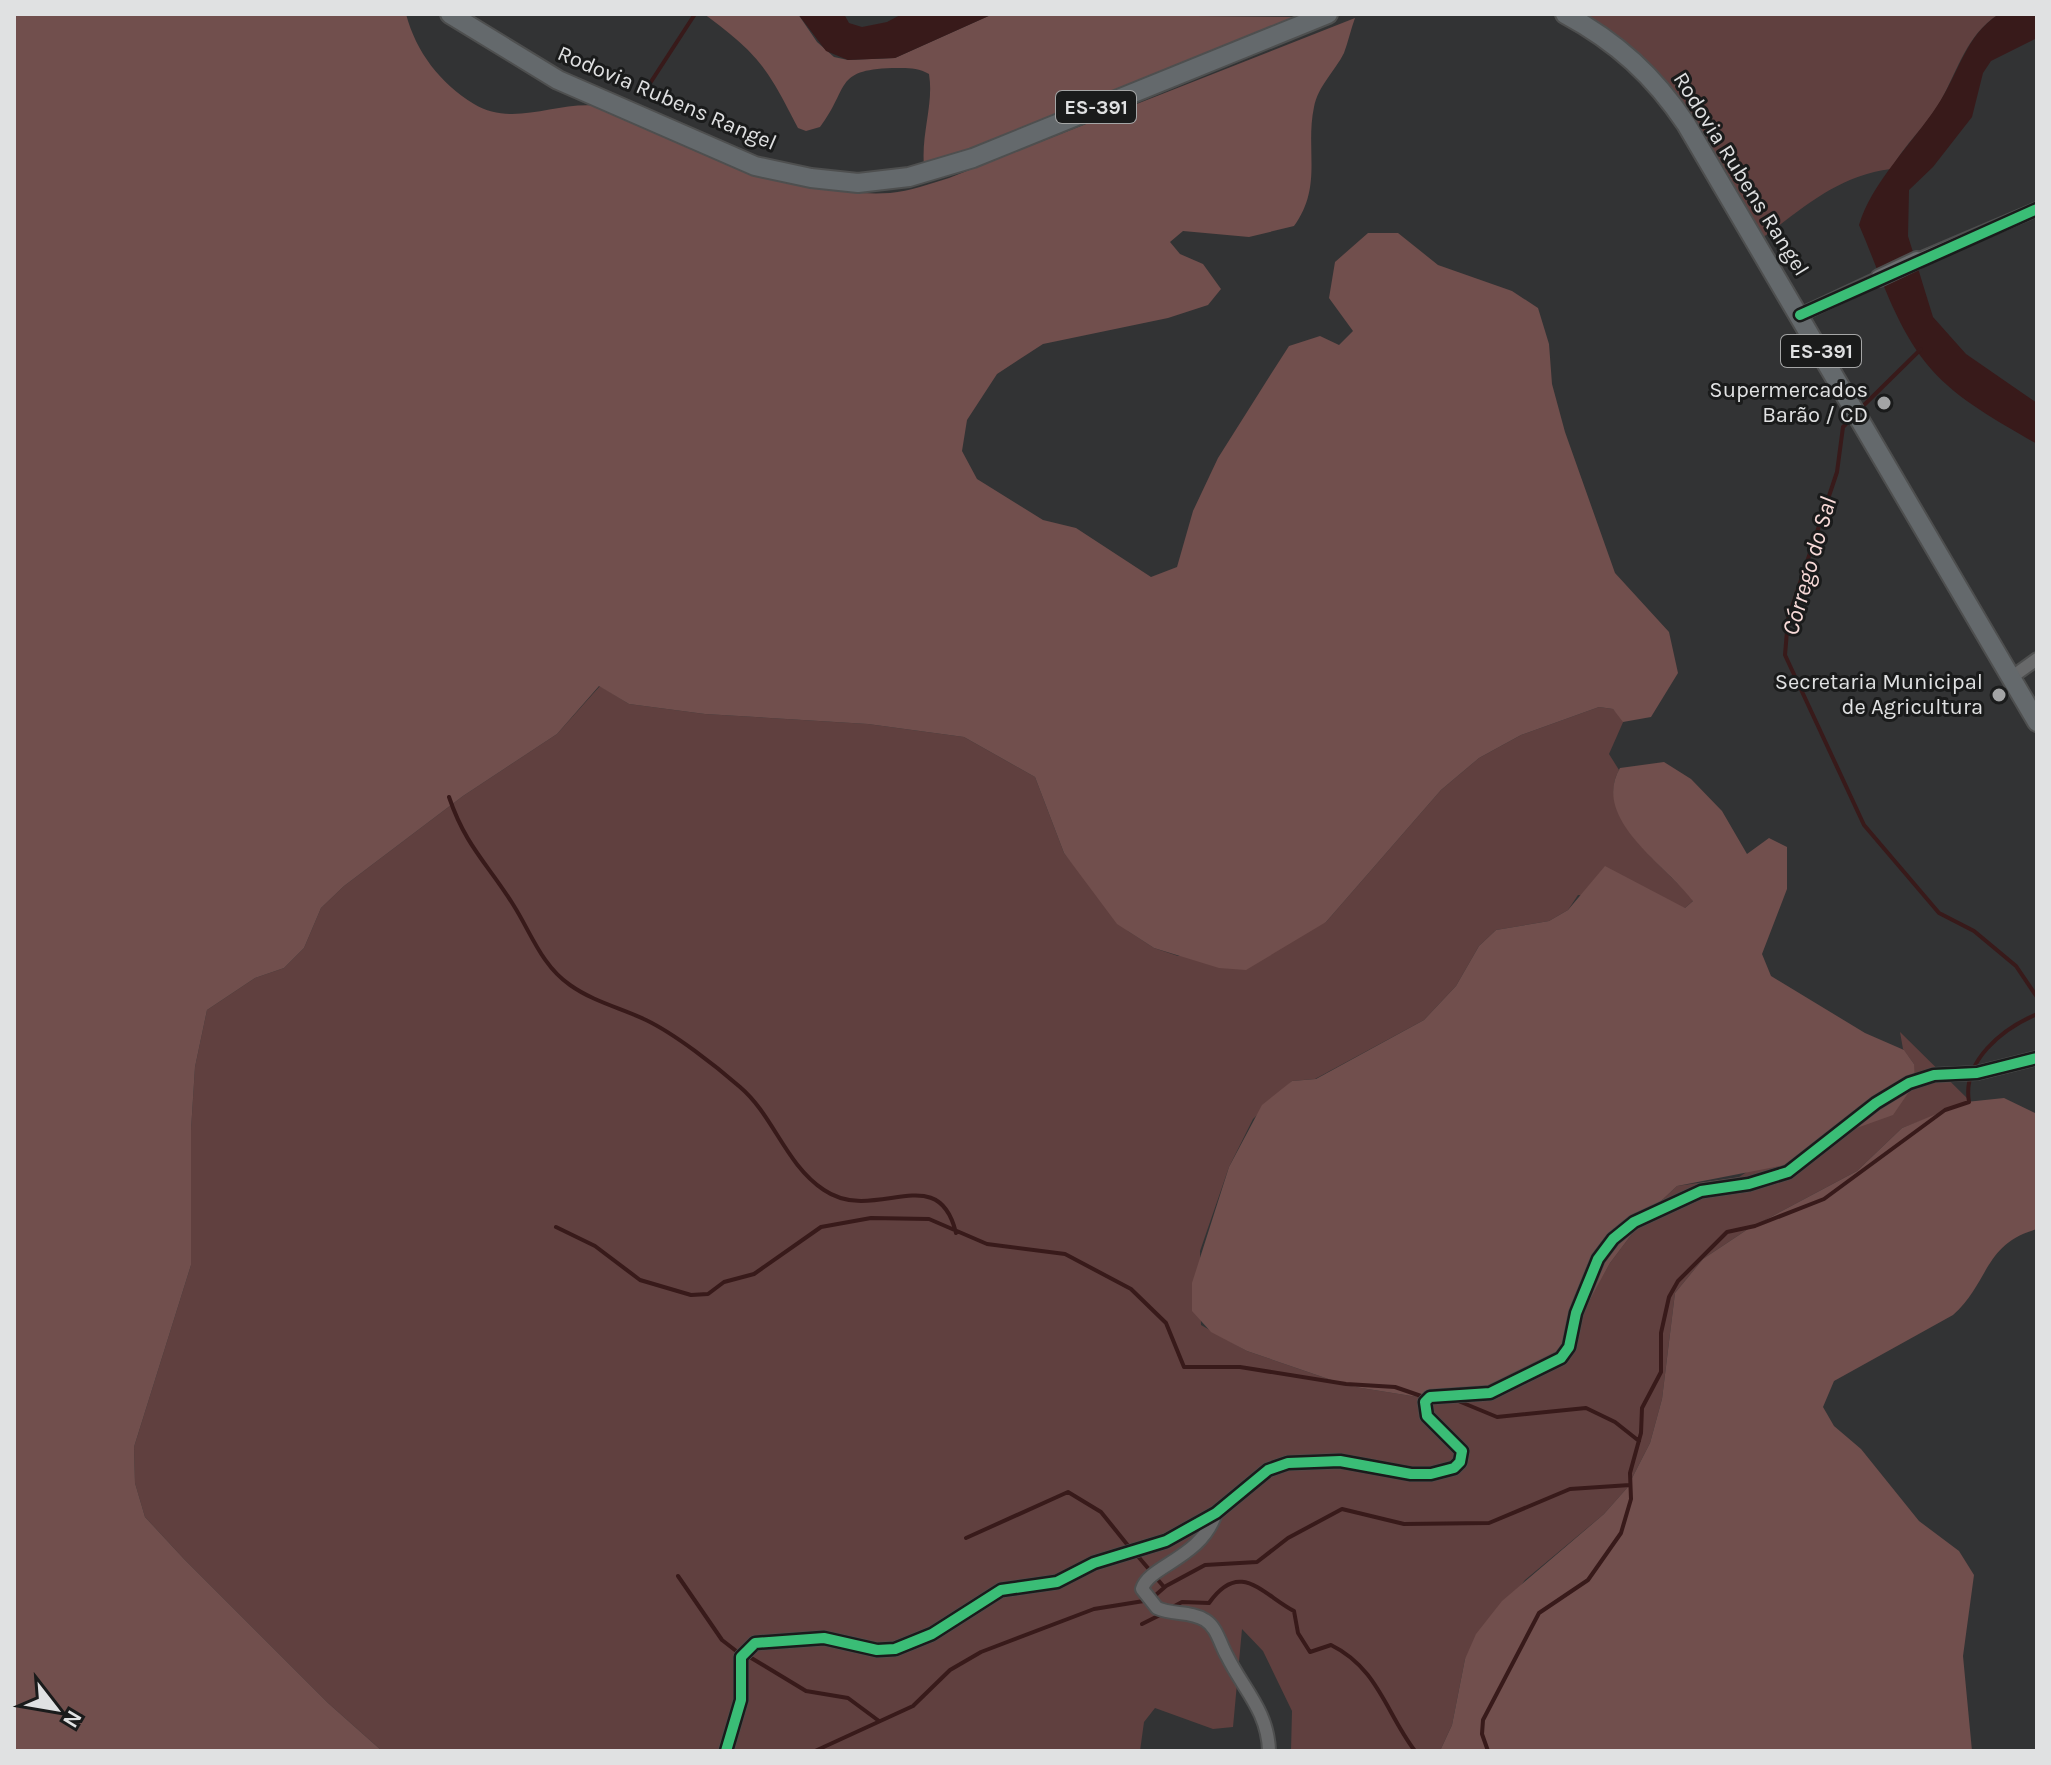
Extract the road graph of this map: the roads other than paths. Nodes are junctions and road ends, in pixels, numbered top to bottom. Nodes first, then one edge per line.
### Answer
1 (450, 14) edge
2 (1328, 14) edge
3 (1565, 14) edge
4 (2037, 209) edge
5 (1917, 260) joint
6 (1879, 278) joint
7 (1800, 315) junction
8 (2037, 659) edge
9 (2012, 677) junction
10 (2037, 722) edge
11 (2037, 1058) edge
12 (1216, 1513) junction
13 (726, 1751) edge
14 (1269, 1751) edge

1 - 2 main road, Rodovia Rubens Rangel / ES-391
3 - 7 main road, Rodovia Rubens Rangel / ES-391
4 - 5 street
5 - 6 street
6 - 7 street
7 - 9 main road, Rodovia Rubens Rangel / ES-391
8 - 9 street
9 - 10 main road, Rodovia Rubens Rangel / ES-391
11 - 12 street
12 - 13 street
12 - 14 street

